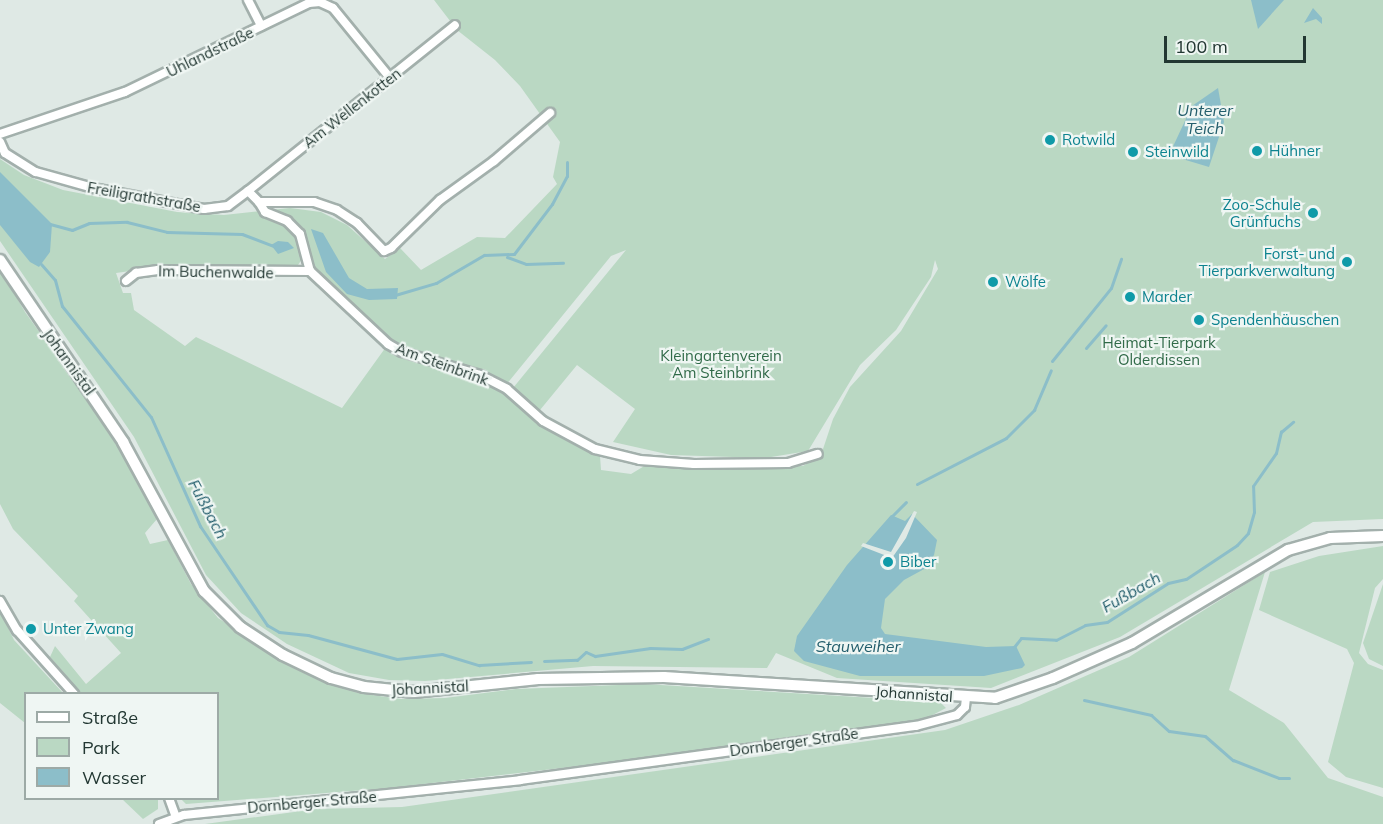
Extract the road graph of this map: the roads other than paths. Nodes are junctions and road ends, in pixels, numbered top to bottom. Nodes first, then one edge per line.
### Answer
1 (248, 0) edge
2 (455, 25) dead end
3 (261, 26) junction
4 (390, 78) junction
5 (550, 113) dead end
6 (0, 134) edge
7 (0, 142) edge
8 (248, 191) junction
9 (260, 202) junction
10 (0, 260) edge
11 (310, 271) junction
12 (126, 281) dead end
13 (818, 454) dead end
14 (1383, 536) edge
15 (0, 601) edge
16 (73, 692) edge
17 (966, 698) junction
18 (170, 800) edge
19 (176, 817) junction
20 (159, 824) edge

1 - 3 street
2 - 4 street, Am Wellenkotten
3 - 4 street, Uhlandstraße
3 - 6 street, Uhlandstraße
4 - 8 street, Am Wellenkotten
5 - 9 street
7 - 8 street, Freiligrathstraße
8 - 9 street
9 - 11 street
10 - 17 main road, Johannistal
11 - 12 street, Im Buchenwalde
11 - 13 street, Am Steinbrink
14 - 17 main road
15 - 16 street
17 - 19 street, Dornberger Straße
18 - 19 street
19 - 20 street, Dornberger Straße

